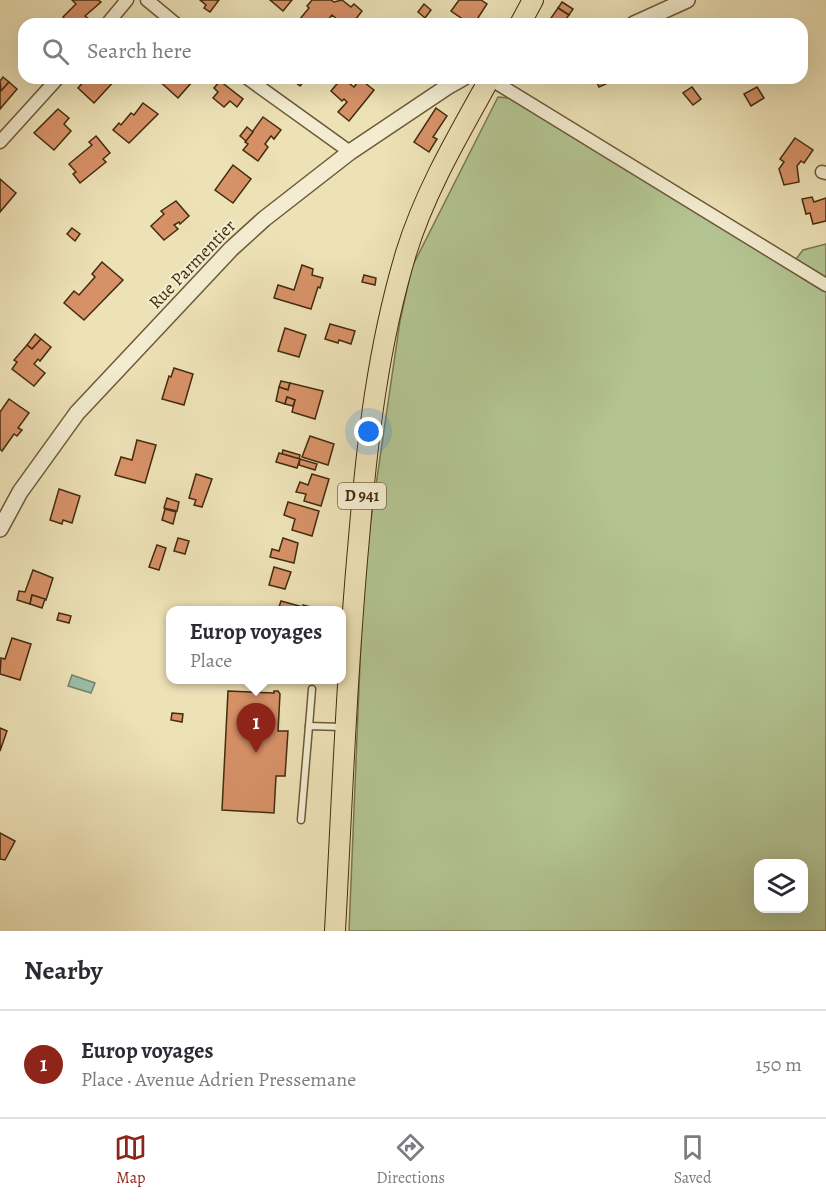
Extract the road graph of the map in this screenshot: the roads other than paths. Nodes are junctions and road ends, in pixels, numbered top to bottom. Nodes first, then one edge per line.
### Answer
1 (127, 0) edge
2 (147, 0) edge
3 (533, 0) edge
4 (687, 0) edge
5 (111, 18) edge
6 (169, 18) edge
7 (522, 18) edge
8 (647, 18) edge
9 (53, 84) edge
10 (255, 84) edge
11 (452, 84) edge
12 (484, 84) edge
13 (493, 84) edge
14 (0, 142) edge
15 (350, 152) junction
16 (826, 285) edge
17 (0, 529) edge
18 (312, 688) dead end
19 (309, 726) junction
20 (346, 727) junction
21 (301, 820) dead end
22 (334, 931) edge

1 - 5 street
2 - 6 street
3 - 7 main road
4 - 8 street
9 - 14 street
10 - 15 street
11 - 15 street, Rue Parmentier
12 - 20 main road, D 941
13 - 16 street
15 - 17 street, Rue Parmentier
18 - 19 lane
19 - 20 lane
19 - 21 lane
20 - 22 main road, D 941

